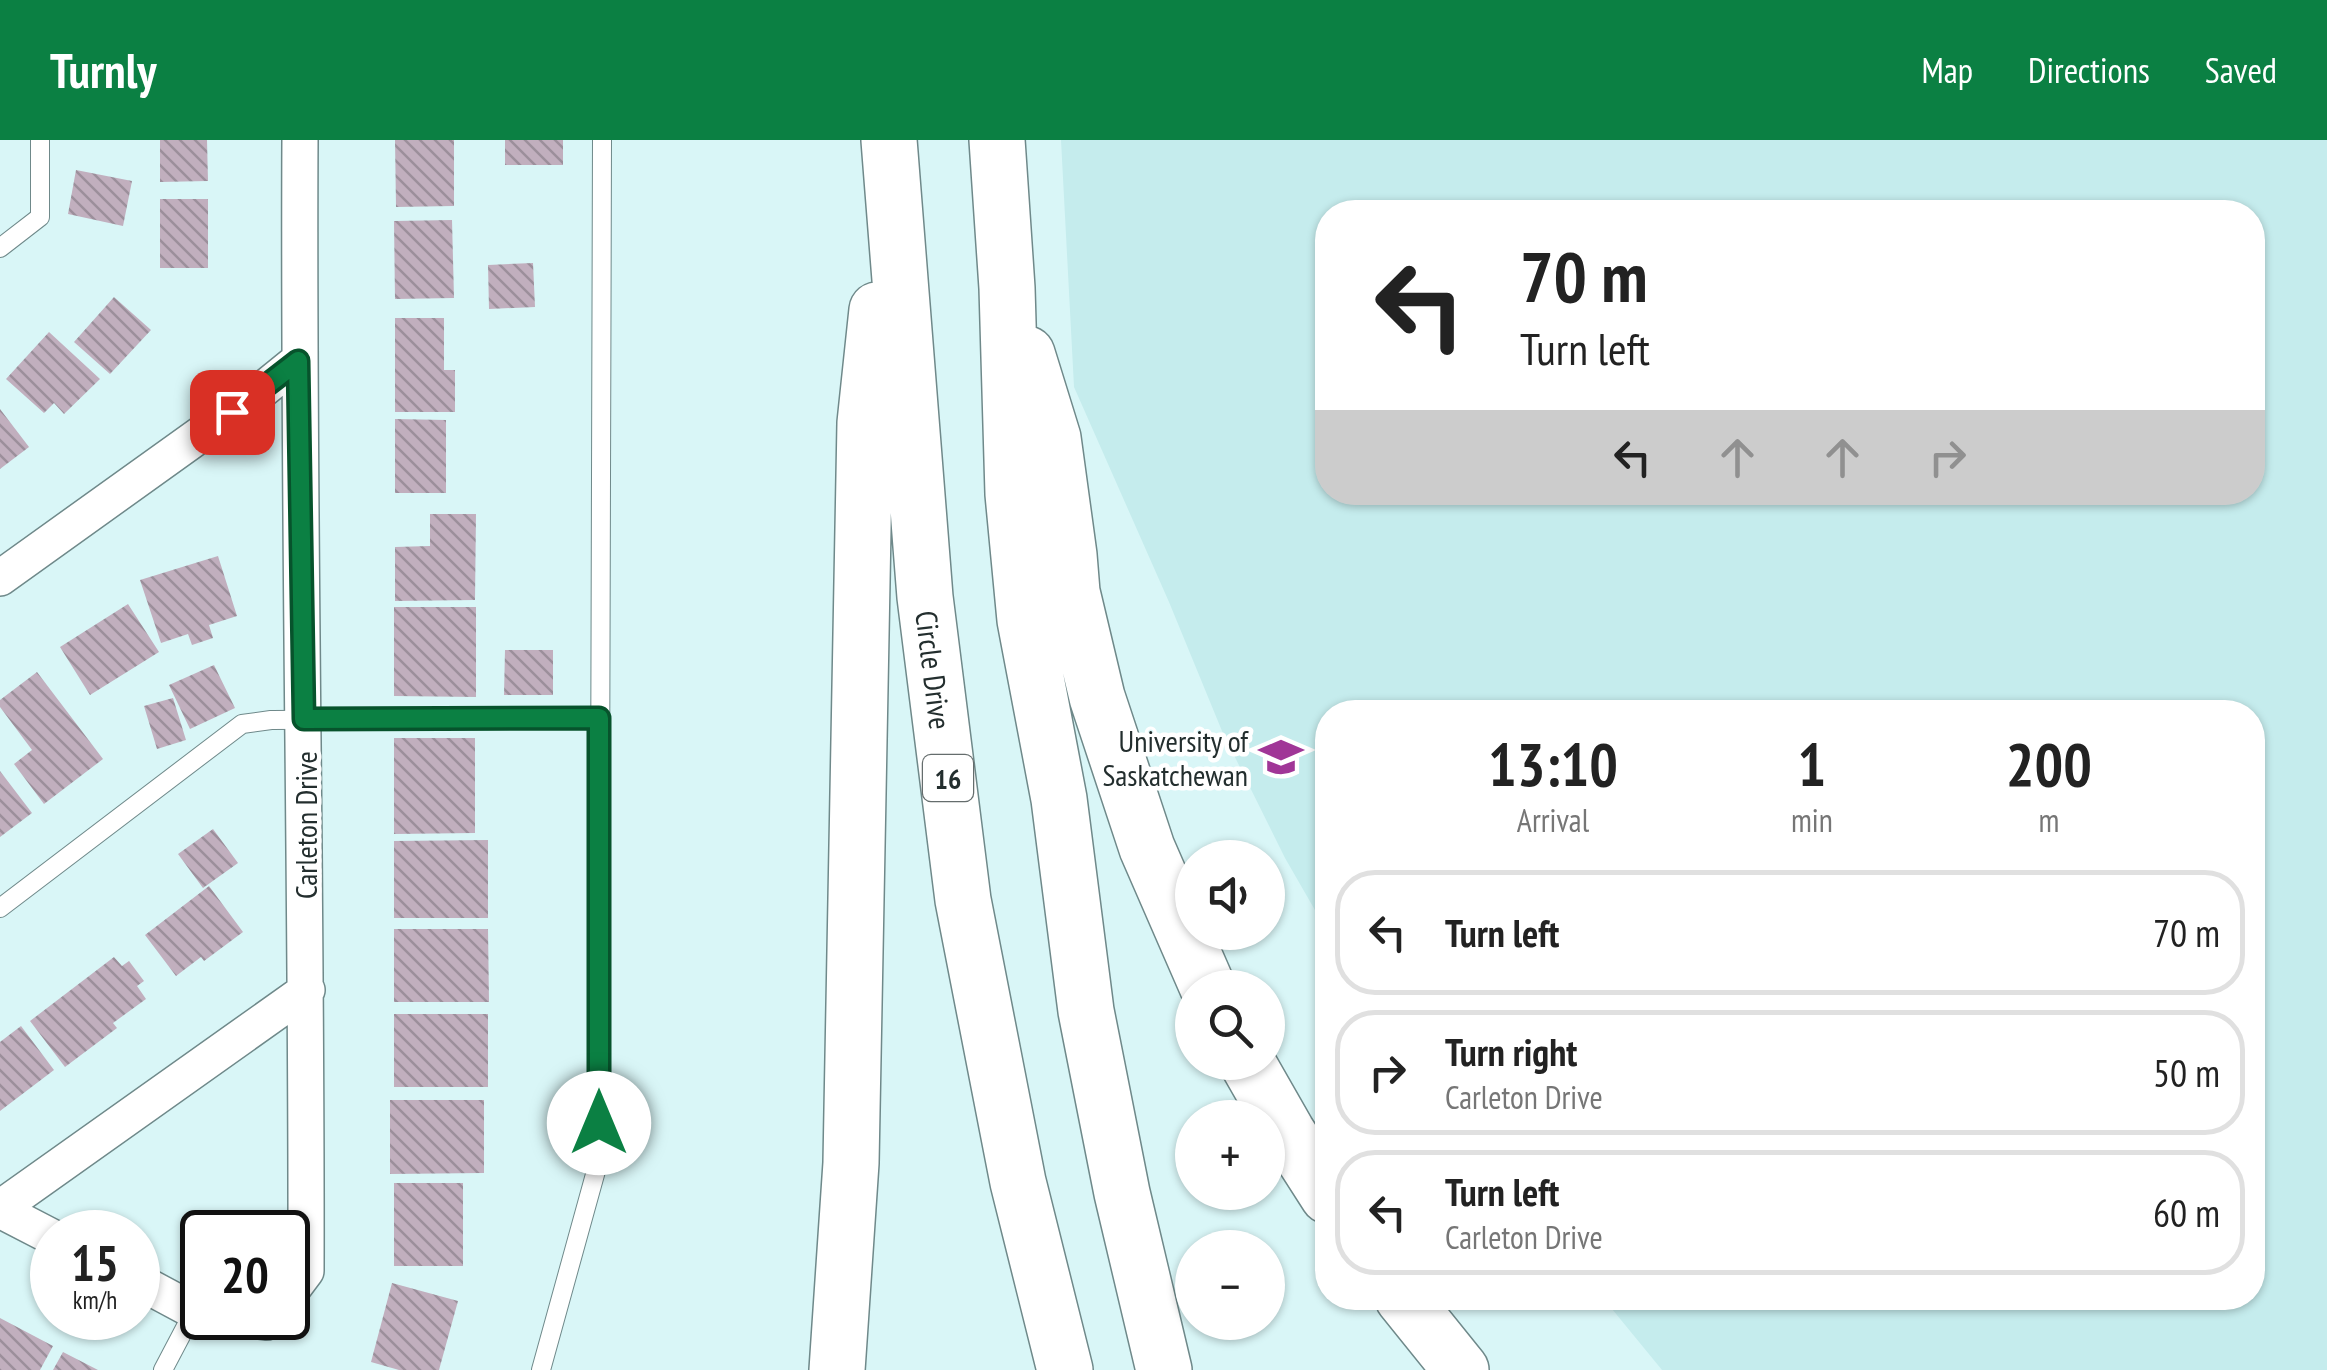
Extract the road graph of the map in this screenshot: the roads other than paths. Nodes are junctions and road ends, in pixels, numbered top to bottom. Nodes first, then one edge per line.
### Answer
1 (40, 140) edge
2 (300, 140) edge
3 (602, 140) edge
4 (997, 140) edge
5 (891, 159) edge
6 (0, 248) edge
7 (1006, 288) junction
8 (298, 361) junction
9 (0, 578) edge
10 (599, 718) junction
11 (304, 719) junction
12 (0, 908) edge
13 (1200, 970) edge
14 (306, 990) junction
15 (1257, 1080) edge
16 (1315, 1176) edge
17 (0, 1209) edge
18 (306, 1210) edge
19 (30, 1225) edge
20 (1413, 1310) edge
21 (181, 1340) edge
22 (163, 1370) edge
23 (541, 1370) edge
24 (837, 1370) edge
25 (1065, 1370) edge
26 (1164, 1370) edge
27 (1461, 1370) edge

1 - 6 lane
2 - 8 street, Carleton Drive
3 - 10 lane
4 - 7 highway
5 - 24 highway
5 - 25 highway, Circle Drive / 16
7 - 13 highway
7 - 26 highway
8 - 9 street
8 - 11 street, Carleton Drive
10 - 11 lane
10 - 23 lane
11 - 12 lane
11 - 14 street, Carleton Drive
14 - 17 street
14 - 18 street, Carleton Drive
15 - 16 highway
17 - 19 street
20 - 27 highway
21 - 22 lane

